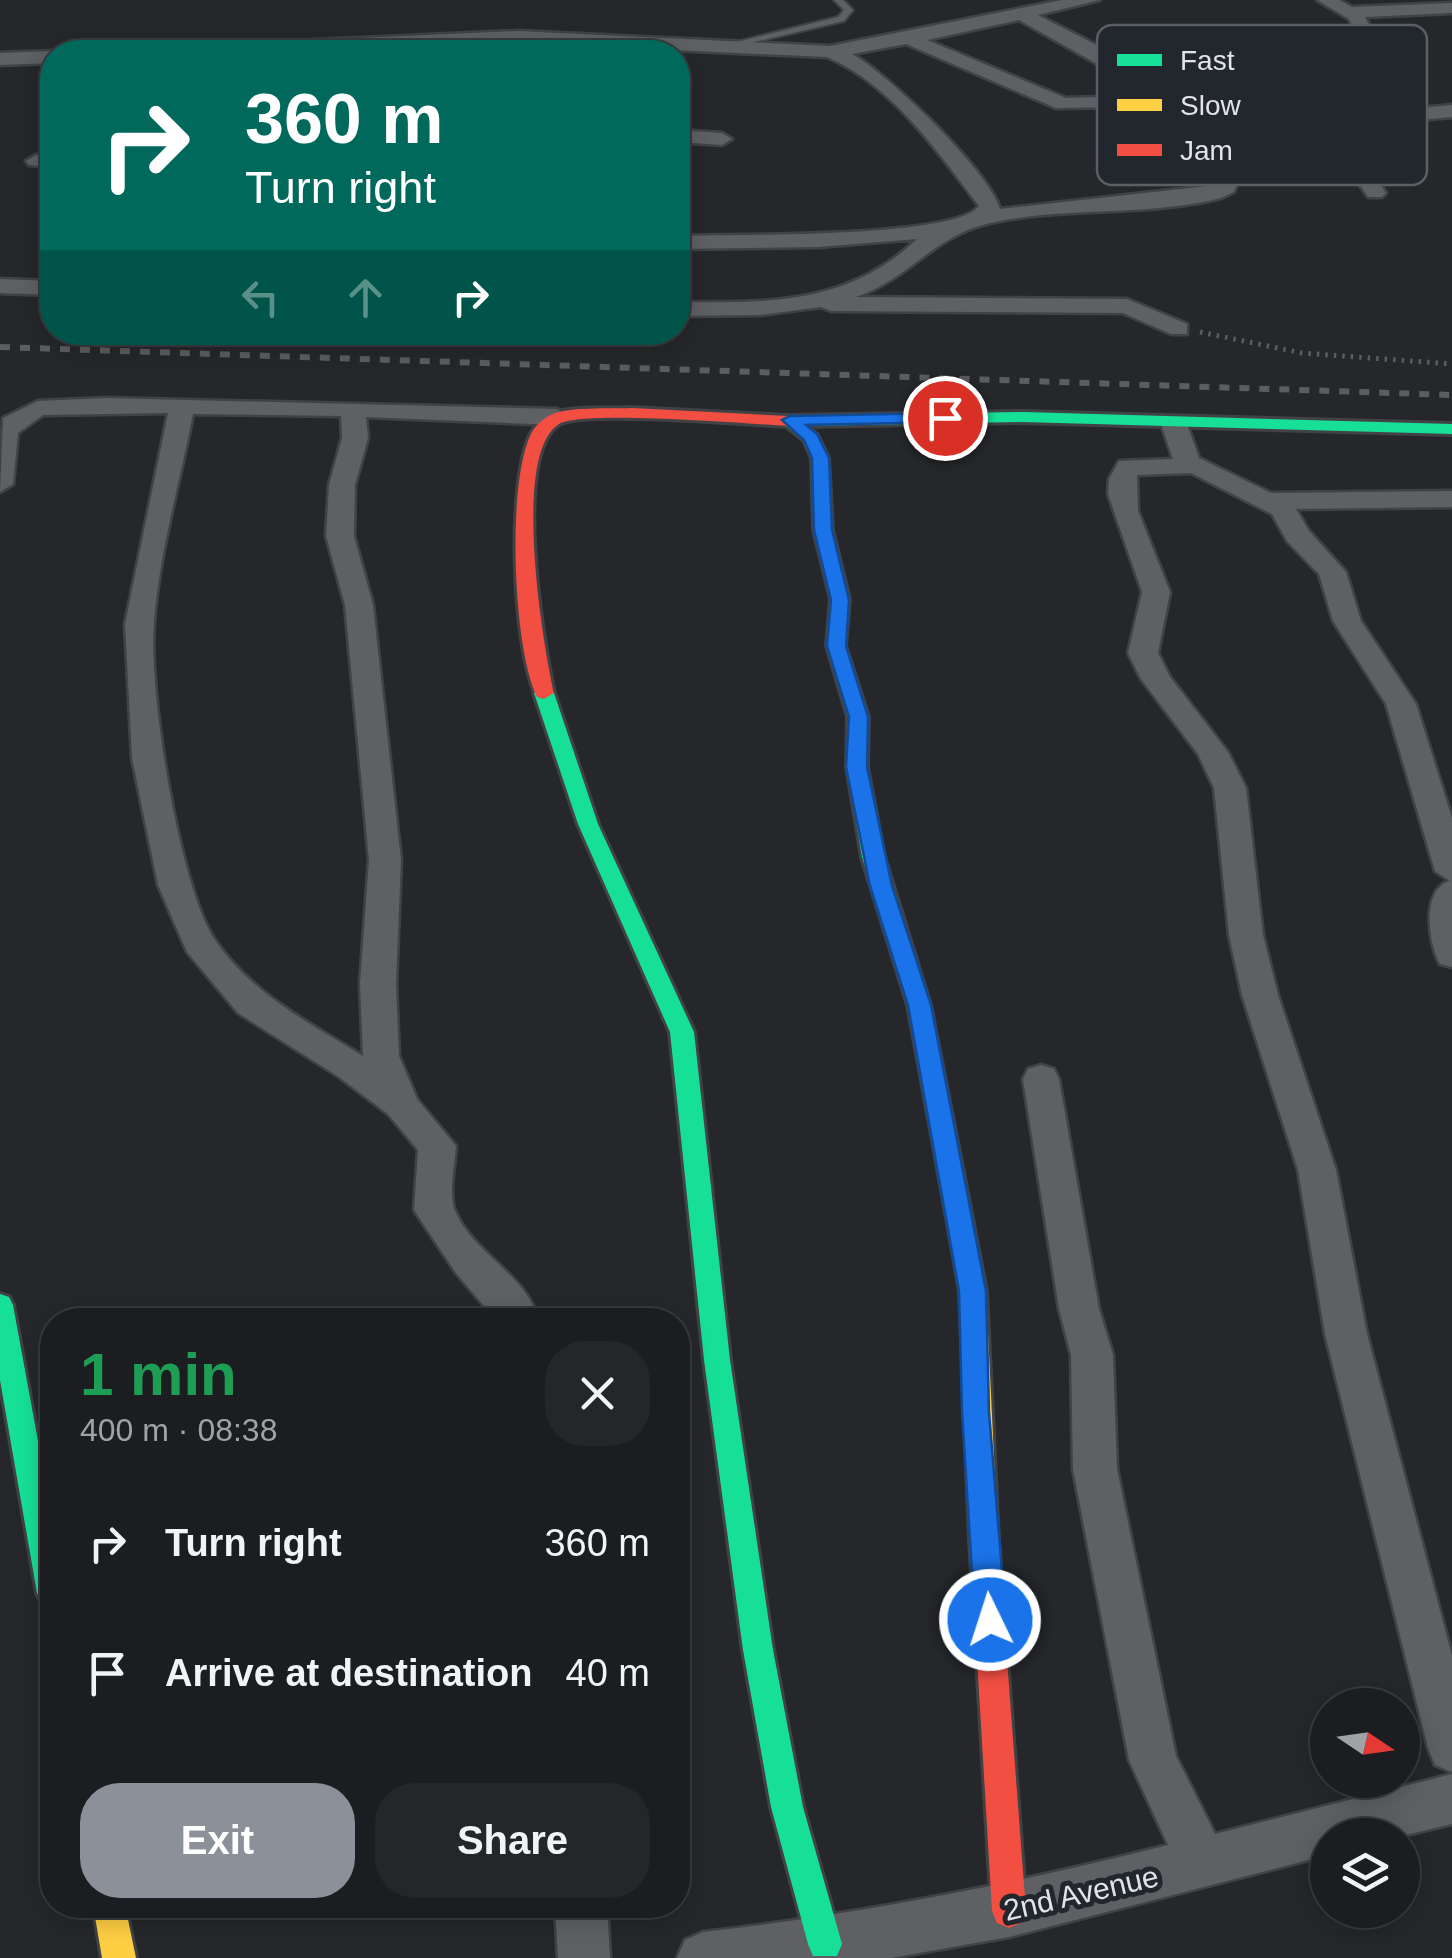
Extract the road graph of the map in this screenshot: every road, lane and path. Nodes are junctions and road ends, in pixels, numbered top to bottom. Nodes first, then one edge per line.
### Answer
1 (838, 0) edge
2 (1092, 0) edge
3 (1326, 0) edge
4 (1437, 5) edge
5 (1018, 12) junction
6 (1350, 12) junction
7 (1360, 25) edge
8 (477, 40) edge
9 (587, 40) edge
10 (910, 40) junction
11 (690, 45) edge
12 (724, 46) junction
13 (830, 52) junction
14 (1097, 56) edge
15 (40, 58) edge
16 (0, 60) edge
17 (1097, 104) edge
18 (1452, 111) edge
19 (1427, 113) edge
20 (690, 137) edge
21 (722, 139) dead end
22 (1226, 185) edge
23 (1371, 185) edge
24 (1375, 192) dead end
25 (983, 217) junction
26 (945, 230) junction
27 (690, 242) edge
28 (0, 286) edge
29 (40, 288) edge
30 (805, 304) junction
31 (690, 309) edge
32 (1179, 329) joint
33 (1452, 364) edge
34 (182, 406) junction
35 (353, 408) junction
36 (557, 417) junction
37 (790, 420) junction
38 (1174, 424) junction
39 (1452, 430) edge
40 (1188, 462) junction
41 (0, 484) edge
42 (1452, 499) edge
43 (1270, 501) junction
44 (1452, 871) edge
45 (1452, 892) edge
46 (1452, 955) edge
47 (1040, 1078) dead end
48 (402, 1106) junction
49 (0, 1305) edge
50 (512, 1308) edge
51 (40, 1527) edge
52 (1452, 1748) edge
53 (1452, 1799) edge
54 (1203, 1864) junction
55 (1008, 1912) junction
56 (111, 1918) edge
57 (581, 1918) edge
58 (825, 1944) junction
59 (119, 1958) edge
60 (584, 1958) edge
61 (703, 1958) edge

1 - 12 lane
2 - 5 street
3 - 6 street
4 - 6 street
5 - 10 street
5 - 14 street
6 - 7 street
8 - 9 street
10 - 13 street
10 - 17 street
11 - 12 street
12 - 13 street
13 - 25 street
15 - 16 street
18 - 19 street
20 - 21 street
22 - 25 street
23 - 24 street
25 - 26 street
26 - 27 street
26 - 30 street
28 - 29 street
30 - 31 street
30 - 32 street
32 - 33 path
34 - 35 street
34 - 41 street
34 - 48 street
35 - 36 street
35 - 48 street
36 - 37 street
36 - 58 street
37 - 38 street
37 - 55 street
38 - 39 street
38 - 40 street
40 - 43 street
40 - 52 street
42 - 43 street
43 - 44 street
45 - 46 street
47 - 54 street
48 - 50 street
49 - 51 street
53 - 54 street, 2nd Avenue
54 - 55 street, 2nd Avenue
55 - 58 street, 2nd Avenue
56 - 59 street
57 - 60 street
58 - 61 street, 2nd Avenue

